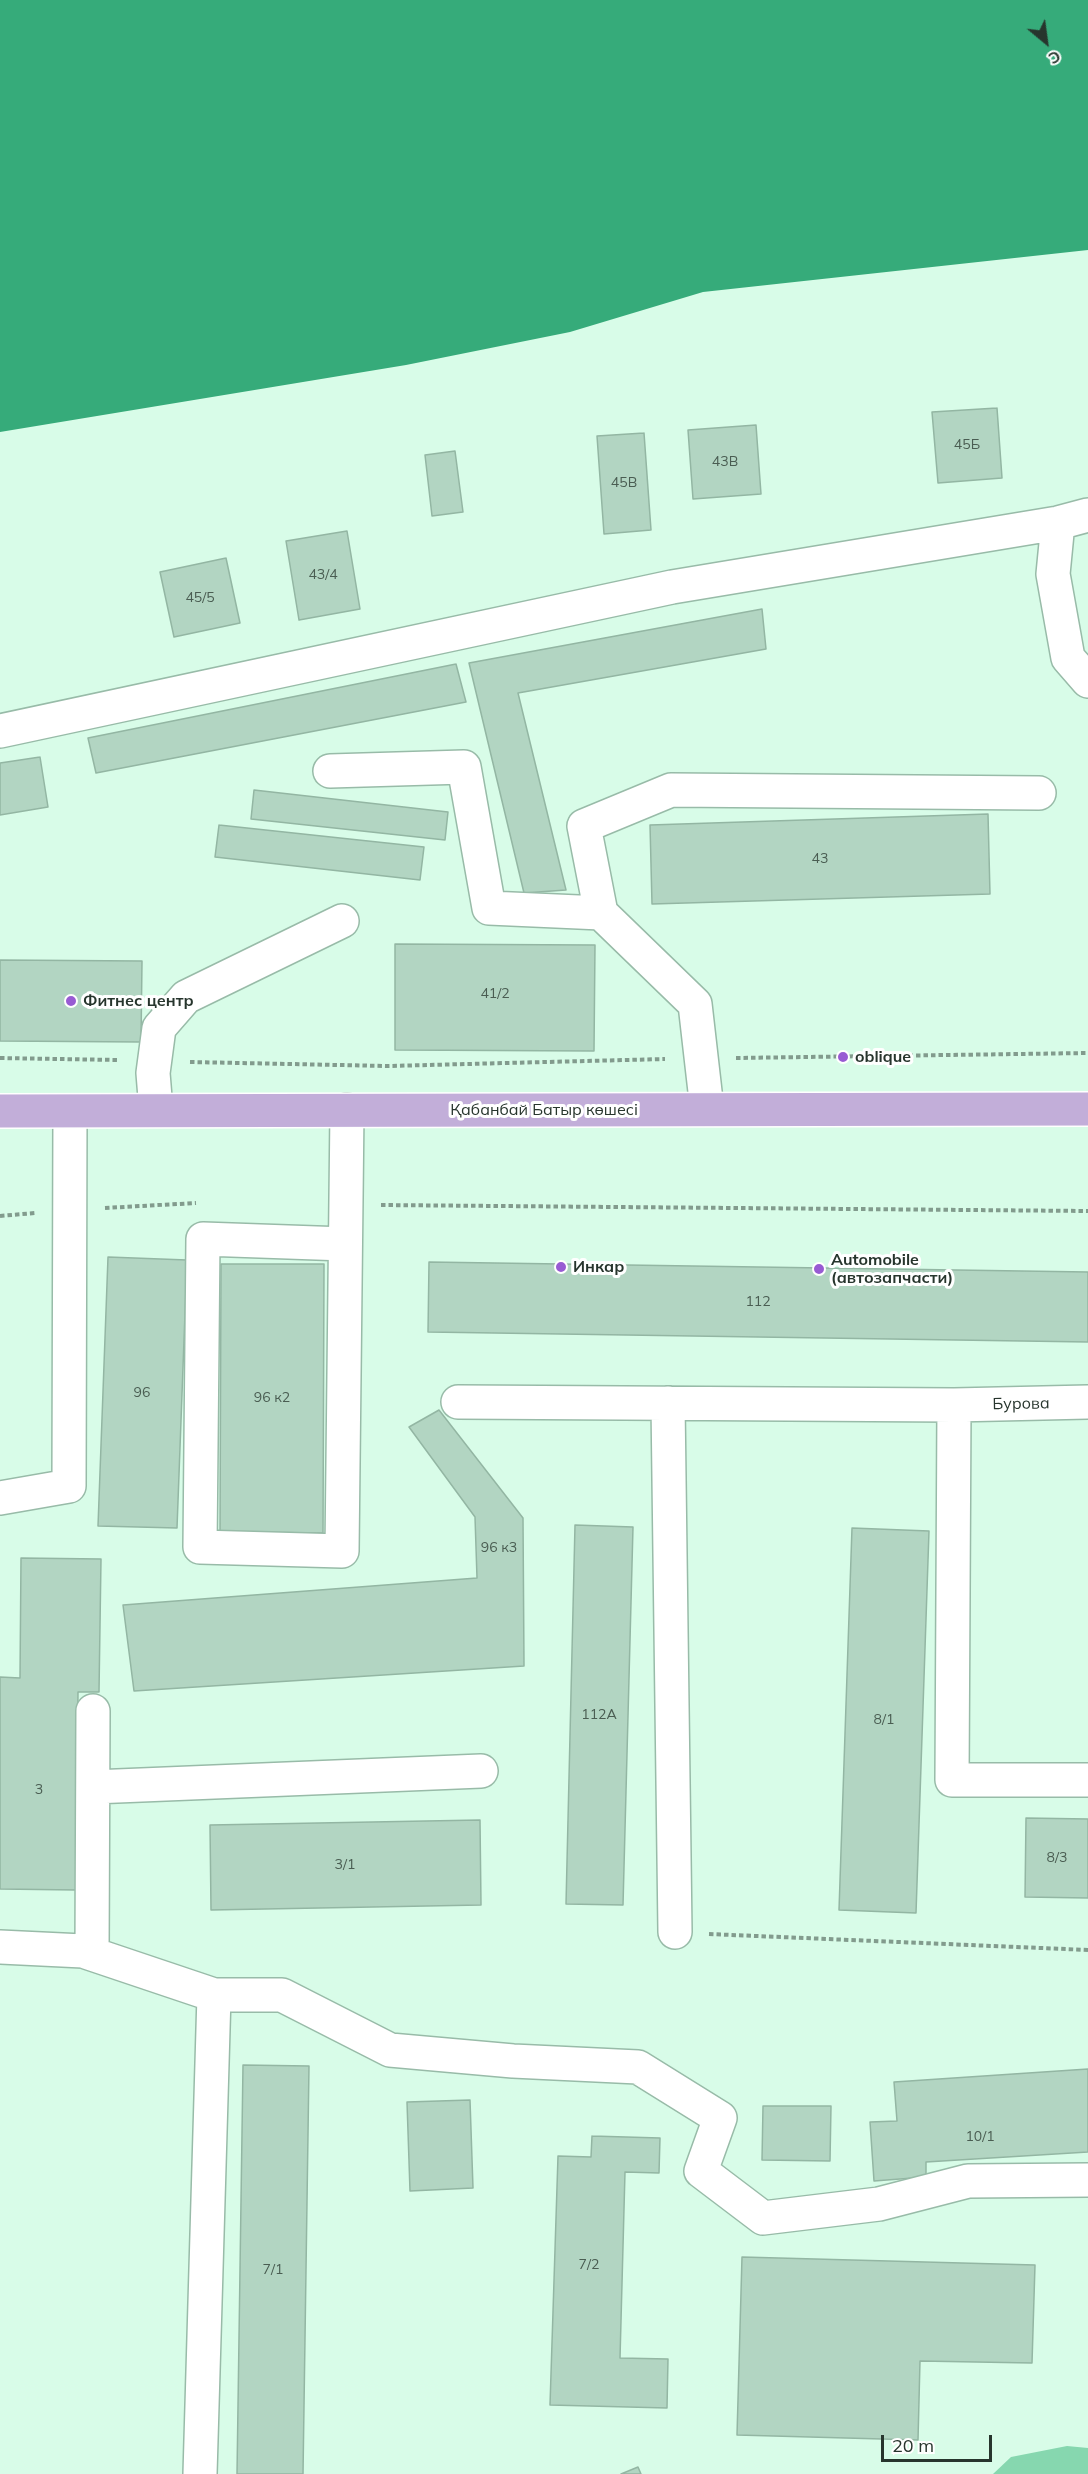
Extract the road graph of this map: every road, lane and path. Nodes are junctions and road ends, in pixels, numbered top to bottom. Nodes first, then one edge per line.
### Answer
1 (1073, 519) edge
2 (1088, 681) edge
3 (0, 731) edge
4 (330, 771) dead end
5 (1039, 793) dead end
6 (602, 913) junction
7 (342, 921) dead end
8 (1088, 1053) edge
9 (0, 1058) edge
10 (701, 1059) junction
11 (154, 1061) junction
12 (707, 1109) junction
13 (1088, 1109) edge
14 (156, 1110) junction
15 (347, 1110) junction
16 (0, 1111) edge
17 (70, 1111) junction
18 (198, 1203) dead end
19 (346, 1204) junction
20 (69, 1211) junction
21 (1088, 1211) edge
22 (0, 1216) edge
23 (345, 1244) junction
24 (458, 1402) dead end
25 (1088, 1402) edge
26 (668, 1403) junction
27 (954, 1405) junction
28 (0, 1498) edge
29 (93, 1710) dead end
30 (481, 1771) dead end
31 (1088, 1780) edge
32 (93, 1787) junction
33 (675, 1932) joint
34 (0, 1947) edge
35 (1088, 1950) edge
36 (92, 1954) junction
37 (214, 1995) junction
38 (1088, 2180) edge
39 (200, 2474) edge

1 - 2 street
1 - 3 street
4 - 6 street
5 - 6 street
6 - 10 street
7 - 11 street
8 - 10 path
9 - 11 path
10 - 11 path
10 - 12 street
11 - 14 street
12 - 13 main road, Қабанбай Батыр көшесі
12 - 15 main road, Қабанбай Батыр көшесі
14 - 15 main road, Қабанбай Батыр көшесі
14 - 17 main road, Қабанбай Батыр көшесі
15 - 19 street
16 - 17 main road, Қабанбай Батыр көшесі
17 - 20 street
18 - 20 path
19 - 21 path
19 - 23 street
20 - 22 path
20 - 28 street
23 - 23 street
24 - 26 street, Бурова
25 - 27 street, Бурова
26 - 27 street, Бурова
26 - 33 street
27 - 31 street
29 - 32 street
30 - 32 street
32 - 36 street
33 - 35 path
34 - 36 street
36 - 37 street
37 - 38 street
37 - 39 street

